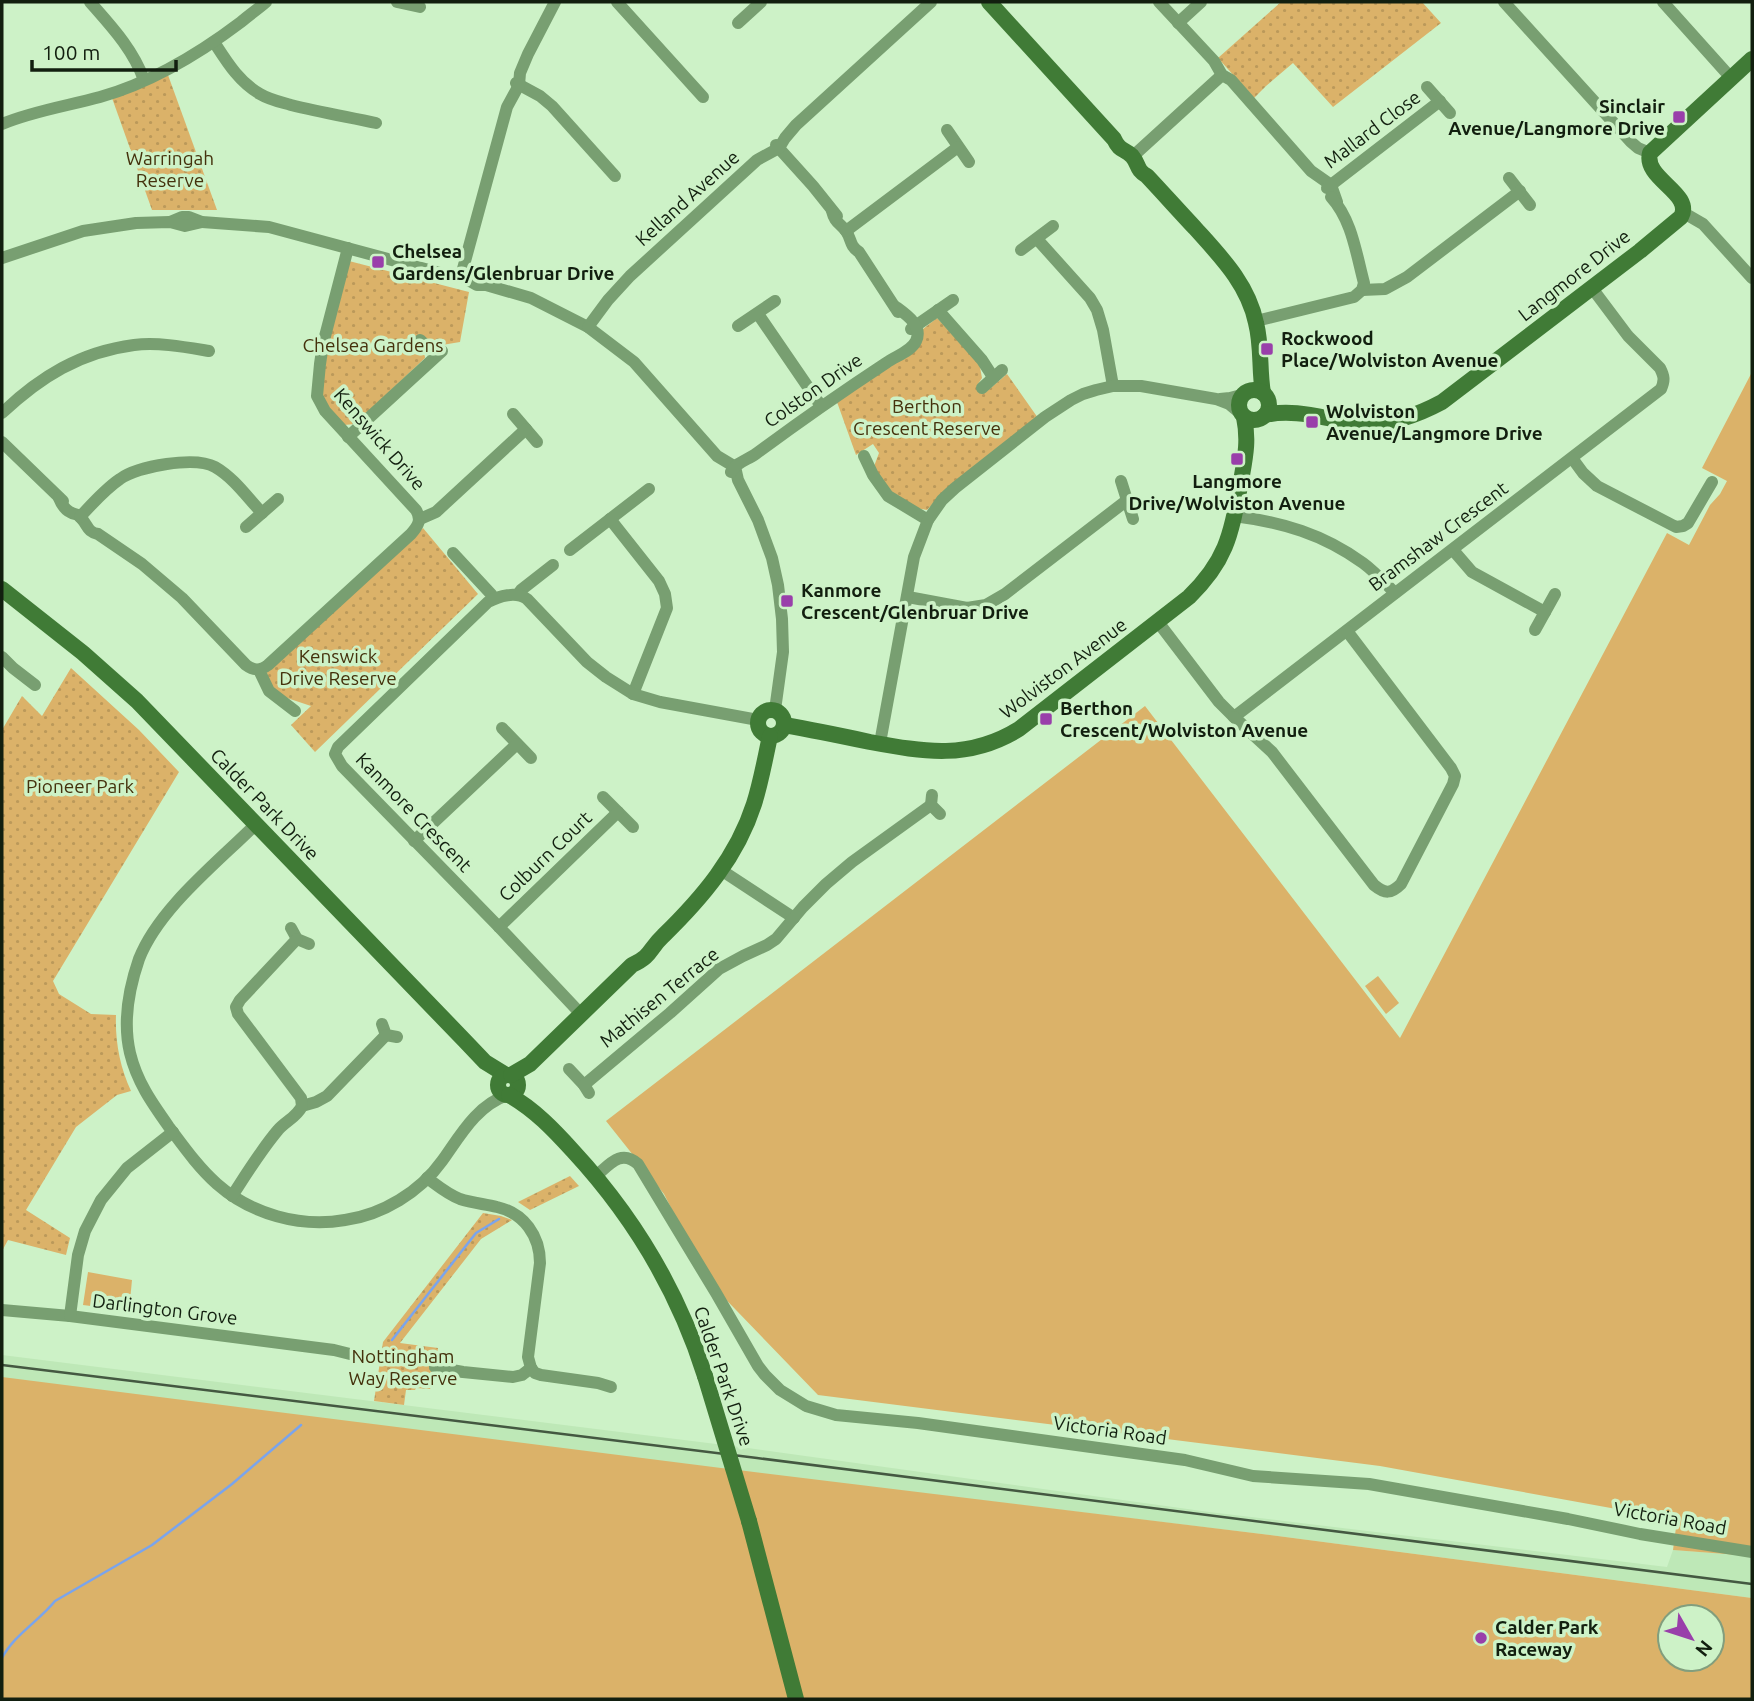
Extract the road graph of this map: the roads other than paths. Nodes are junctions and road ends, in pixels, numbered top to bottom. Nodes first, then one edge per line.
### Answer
1 (90, 2) edge
2 (265, 2) edge
3 (397, 2) edge
4 (555, 2) edge
5 (617, 2) edge
6 (761, 2) edge
7 (931, 2) edge
8 (989, 2) edge
9 (1159, 2) edge
10 (1201, 2) edge
11 (1663, 2) edge
12 (1510, 4) edge
13 (420, 7) dead end
14 (738, 23) dead end
15 (1178, 23) junction
16 (215, 42) junction
17 (1752, 59) edge
18 (1220, 77) junction
19 (1732, 79) junction
20 (144, 80) junction
21 (517, 84) junction
22 (1427, 87) dead end
23 (703, 97) dead end
24 (1440, 101) junction
25 (1450, 113) dead end
26 (376, 123) dead end
27 (2, 124) edge
28 (947, 130) dead end
29 (777, 146) junction
30 (958, 147) junction
31 (1650, 153) junction
32 (1134, 155) junction
33 (969, 162) dead end
34 (615, 176) dead end
35 (1509, 178) dead end
36 (1329, 186) junction
37 (1520, 191) junction
38 (1530, 205) dead end
39 (1684, 213) junction
40 (1053, 226) dead end
41 (848, 230) junction
42 (1037, 239) junction
43 (348, 248) junction
44 (1021, 250) dead end
45 (2, 258) edge
46 (462, 274) junction
47 (1752, 278) edge
48 (1592, 288) junction
49 (1362, 290) junction
50 (953, 300) dead end
51 (775, 301) dead end
52 (938, 310) junction
53 (758, 314) junction
54 (1256, 321) junction
55 (738, 326) dead end
56 (588, 327) junction
57 (913, 327) junction
58 (420, 340) dead end
59 (209, 351) dead end
60 (1112, 386) junction
61 (982, 388) dead end
62 (1255, 394) junction
63 (1216, 399) junction
64 (821, 406) junction
65 (1292, 412) junction
66 (2, 413) edge
67 (513, 414) dead end
68 (1243, 415) junction
69 (1264, 417) junction
70 (526, 429) junction
71 (348, 437) junction
72 (3, 440) edge
73 (537, 442) dead end
74 (1247, 443) junction
75 (865, 455) dead end
76 (1572, 458) junction
77 (733, 470) junction
78 (1121, 481) dead end
79 (1712, 482) dead end
80 (649, 489) dead end
81 (278, 499) dead end
82 (1126, 501) junction
83 (262, 513) junction
84 (81, 515) junction
85 (1234, 516) junction
86 (420, 519) junction
87 (610, 519) junction
88 (1133, 519) dead end
89 (928, 520) junction
90 (246, 527) dead end
91 (1452, 550) junction
92 (570, 551) dead end
93 (453, 553) dead end
94 (553, 565) dead end
95 (2, 589) edge
96 (1395, 593) junction
97 (518, 594) junction
98 (1555, 594) dead end
99 (908, 597) junction
100 (493, 599) junction
101 (1545, 612) junction
102 (1158, 622) junction
103 (1535, 630) dead end
104 (1347, 631) junction
105 (2, 657) edge
106 (259, 670) junction
107 (35, 685) dead end
108 (633, 694) junction
109 (775, 710) junction
110 (295, 711) dead end
111 (1234, 717) junction
112 (758, 720) junction
113 (784, 725) junction
114 (502, 728) dead end
115 (770, 736) junction
116 (880, 743) junction
117 (517, 744) junction
118 (531, 758) dead end
119 (603, 797) dead end
120 (934, 805) dead end
121 (618, 812) junction
122 (256, 824) junction
123 (633, 827) dead end
124 (414, 841) junction
125 (722, 870) junction
126 (793, 918) junction
127 (499, 927) junction
128 (299, 937) dead end
129 (582, 1014) junction
130 (388, 1032) dead end
131 (569, 1069) dead end
132 (508, 1085) junction
133 (302, 1106) junction
134 (173, 1132) junction
135 (596, 1176) junction
136 (428, 1178) junction
137 (232, 1196) junction
138 (2, 1310) edge
139 (70, 1316) junction
140 (350, 1354) dead end
141 (435, 1367) dead end
142 (531, 1368) junction
143 (611, 1387) dead end
144 (1752, 1552) edge
145 (796, 1699) edge

1 - 20 street
2 - 16 street
3 - 13 street
4 - 21 street
5 - 23 street
6 - 14 street
7 - 29 street, Kelland Avenue
8 - 32 street
9 - 15 street
10 - 15 street
11 - 19 street
12 - 31 street
15 - 18 street
16 - 20 street
16 - 26 street
17 - 19 street
18 - 32 street
18 - 36 street
19 - 31 street
20 - 27 street
21 - 34 street
21 - 46 street
22 - 24 street, Mallard Close
24 - 25 street, Mallard Close
24 - 36 street, Mallard Close
28 - 30 street
29 - 41 street
29 - 56 street, Kelland Avenue
30 - 33 street
30 - 41 street
31 - 39 street
32 - 54 street
35 - 37 street
36 - 49 street
37 - 38 street
37 - 49 street
39 - 47 street
39 - 48 street, Langmore Drive
40 - 42 street
41 - 57 street
42 - 44 street
42 - 60 street
43 - 45 street
43 - 46 street
43 - 71 street, Kenswick Drive
46 - 56 street
48 - 65 street, Langmore Drive
48 - 76 street, Bramshaw Crescent
49 - 54 street
50 - 52 street
51 - 53 street
52 - 57 street
52 - 61 street
53 - 55 street
53 - 64 street
54 - 62 street
56 - 77 street
57 - 64 street, Colston Drive
58 - 71 street
59 - 66 street
60 - 63 street
60 - 89 street
62 - 63 street
62 - 65 street, Langmore Drive
62 - 68 street
62 - 69 street
63 - 68 street
64 - 77 street, Colston Drive
65 - 69 street, Langmore Drive
67 - 70 street
68 - 69 street
68 - 74 street, Wolviston Avenue
69 - 74 street, Wolviston Avenue
70 - 73 street
70 - 86 street
71 - 86 street, Kenswick Drive
72 - 84 street
74 - 85 street, Wolviston Avenue
75 - 89 street
76 - 79 street
76 - 91 street, Bramshaw Crescent
77 - 109 street
78 - 82 street
80 - 87 street
81 - 83 street
82 - 88 street
82 - 99 street
83 - 84 street
83 - 90 street
84 - 106 street
85 - 96 street
85 - 102 street, Wolviston Avenue
86 - 106 street, Kenswick Drive
87 - 92 street
87 - 108 street
89 - 99 street
91 - 96 street, Bramshaw Crescent
91 - 101 street
93 - 100 street
94 - 97 street, Kanmore Crescent
95 - 122 street, Calder Park Drive
96 - 104 street, Bramshaw Crescent
97 - 100 street, Kanmore Crescent
97 - 108 street
98 - 101 street
99 - 116 street
100 - 124 street, Kanmore Crescent
101 - 103 street
102 - 111 street
102 - 116 street, Wolviston Avenue
104 - 111 street, Bramshaw Crescent
104 - 111 street
105 - 107 street
106 - 110 street
108 - 112 street
109 - 112 street
109 - 113 street
112 - 115 street
113 - 115 street
113 - 116 street, Wolviston Avenue
114 - 117 street
115 - 125 street
117 - 118 street
117 - 124 street
119 - 121 street, Colburn Court
120 - 126 street, Mathisen Terrace
121 - 123 street, Colburn Court
121 - 127 street, Colburn Court
122 - 132 street, Calder Park Drive
122 - 134 street
124 - 127 street, Kanmore Crescent
125 - 126 street
125 - 129 street
126 - 131 street, Mathisen Terrace
127 - 129 street, Kanmore Crescent
128 - 133 street
129 - 132 street
130 - 133 street
132 - 135 street, Calder Park Drive
132 - 136 street
133 - 137 street
134 - 137 street
134 - 139 street, Darlington Grove
135 - 144 street, Victoria Road
135 - 145 street, Calder Park Drive, bridge
136 - 137 street
136 - 142 street
138 - 139 street
139 - 140 street, Darlington Grove
141 - 142 street
142 - 143 street

